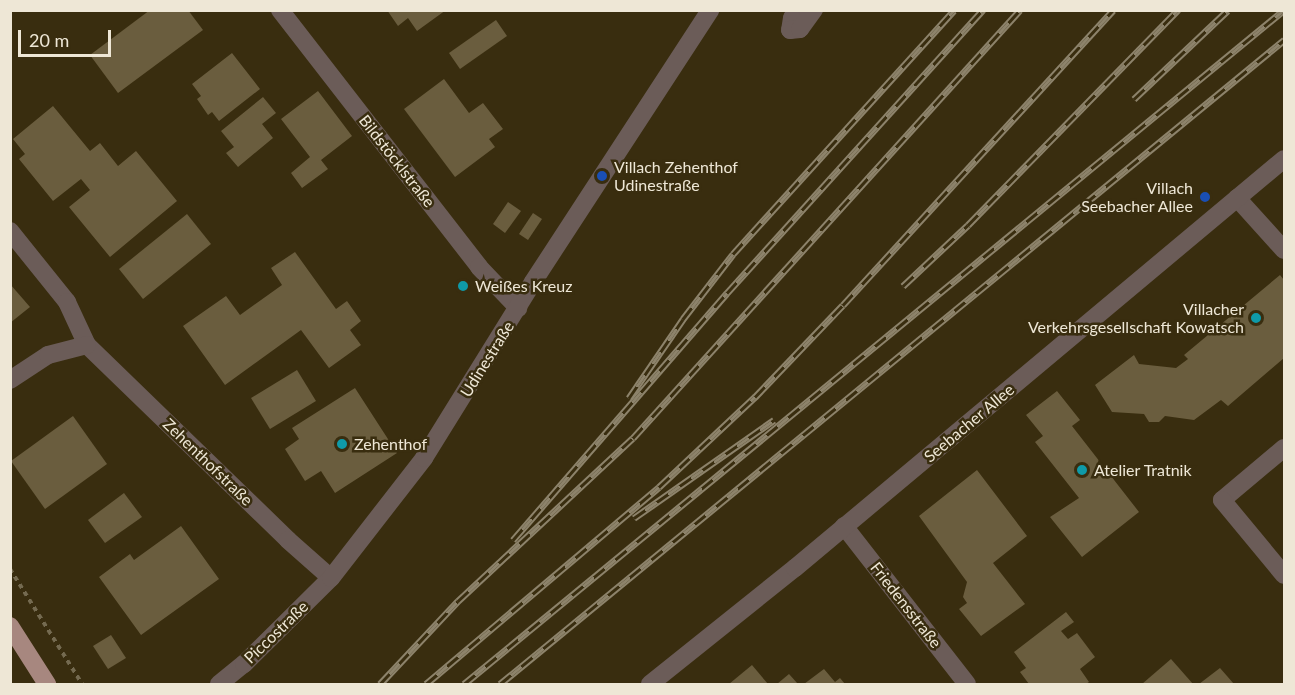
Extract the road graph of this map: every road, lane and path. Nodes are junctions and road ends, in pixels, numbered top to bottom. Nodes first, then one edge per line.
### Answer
1 (280, 10) edge
2 (710, 10) edge
3 (797, 10) edge
4 (814, 10) edge
5 (1284, 159) edge
6 (1237, 198) junction
7 (10, 231) edge
8 (1284, 250) edge
9 (518, 308) junction
10 (87, 345) junction
11 (10, 380) edge
12 (1284, 448) edge
13 (844, 526) junction
14 (10, 568) edge
15 (1284, 574) edge
16 (332, 578) junction
17 (10, 626) edge
18 (47, 684) edge
19 (82, 684) edge
20 (219, 684) edge
21 (650, 684) edge
22 (967, 684) edge

1 - 9 street, Bildstöcklstraße
2 - 9 street, Udinestraße
3 - 4 street
5 - 6 street, Seebacher Allee
6 - 8 street
6 - 13 street, Seebacher Allee
7 - 10 street, Zehenthofstraße
9 - 16 street, Udinestraße
10 - 11 street
10 - 16 street, Zehenthofstraße
12 - 15 street
13 - 21 street, Seebacher Allee
13 - 22 street, Friedensstraße
14 - 19 path
16 - 20 street, Piccostraße
17 - 18 main road

